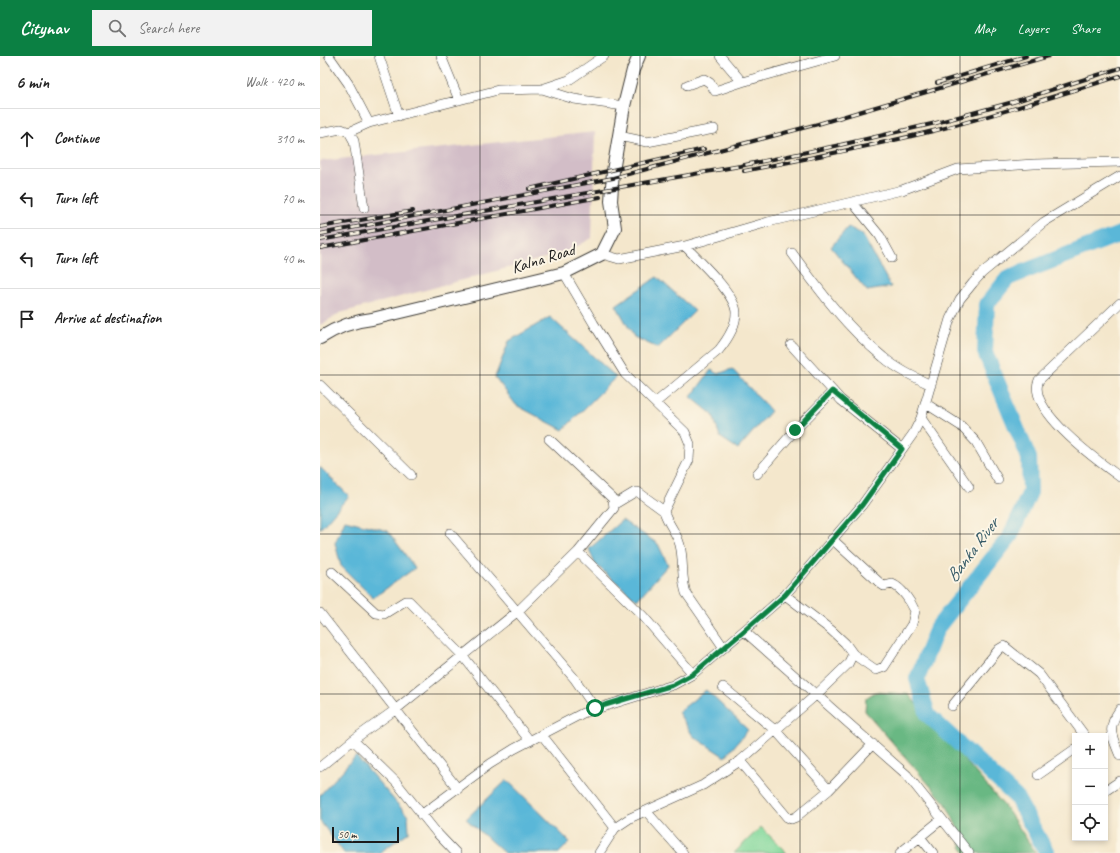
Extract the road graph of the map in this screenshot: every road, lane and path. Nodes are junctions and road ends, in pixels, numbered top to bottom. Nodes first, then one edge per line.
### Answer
1 (329, 56) edge
2 (379, 56) edge
3 (441, 56) edge
4 (604, 56) edge
5 (639, 56) edge
6 (720, 56) edge
7 (835, 56) edge
8 (742, 82) junction
9 (687, 85) dead end
10 (542, 89) junction
11 (459, 100) junction
12 (624, 106) junction
13 (399, 116) junction
14 (369, 123) junction
15 (714, 129) dead end
16 (349, 132) junction
17 (320, 133) edge
18 (619, 136) junction
19 (1120, 162) edge
20 (1120, 176) edge
21 (853, 203) junction
22 (364, 208) dead end
23 (685, 246) junction
24 (792, 253) dead end
25 (602, 254) junction
26 (892, 258) dead end
27 (564, 273) junction
28 (1120, 303) edge
29 (320, 338) edge
30 (791, 345) dead end
31 (320, 385) edge
32 (930, 385) junction
33 (832, 391) junction
34 (656, 402) junction
35 (925, 403) junction
36 (921, 418) junction
37 (549, 439) dead end
38 (902, 449) junction
39 (757, 474) dead end
40 (411, 475) dead end
41 (1120, 477) edge
42 (998, 480) dead end
43 (969, 487) dead end
44 (615, 504) junction
45 (664, 511) junction
46 (450, 533) dead end
47 (832, 539) junction
48 (578, 552) junction
49 (332, 572) dead end
50 (785, 595) junction
51 (518, 611) junction
52 (320, 613) edge
53 (744, 631) junction
54 (724, 648) junction
55 (853, 654) junction
56 (463, 656) junction
57 (693, 674) junction
58 (723, 687) dead end
59 (817, 694) junction
60 (952, 706) dead end
61 (595, 708) junction
62 (396, 710) junction
63 (1120, 710) edge
64 (776, 731) junction
65 (1083, 733) edge
66 (1107, 733) edge
67 (542, 735) junction
68 (1108, 737) edge
69 (353, 740) junction
70 (530, 741) junction
71 (873, 744) junction
72 (1072, 751) edge
73 (1120, 756) edge
74 (740, 761) junction
75 (320, 767) edge
76 (1038, 775) dead end
77 (1120, 781) edge
78 (458, 789) junction
79 (1108, 789) edge
80 (829, 790) junction
81 (646, 811) junction
82 (421, 815) junction
83 (942, 819) junction
84 (615, 828) junction
85 (920, 837) junction
86 (456, 853) edge
87 (600, 853) edge
88 (683, 853) edge
89 (900, 853) edge
90 (934, 853) edge
91 (969, 853) edge

1 - 14 street
2 - 13 street
3 - 11 street
4 - 10 street
5 - 12 street, Kalna Road
6 - 8 street
7 - 8 street
8 - 9 street
10 - 11 street
10 - 12 street
11 - 13 street
12 - 18 street, Kalna Road
13 - 14 street
14 - 16 street
15 - 18 street
16 - 17 street
16 - 22 street
18 - 25 street, Kalna Road
19 - 21 street
20 - 32 street
21 - 23 street
21 - 26 street
23 - 25 street
23 - 34 street
24 - 32 street
25 - 27 street, Kalna Road
27 - 29 street, Kalna Road
27 - 34 street
28 - 41 street
30 - 33 street
31 - 40 street
32 - 35 street
33 - 38 street
33 - 39 street
34 - 45 street
35 - 36 street
35 - 42 street
36 - 38 street
36 - 43 street
37 - 44 street
38 - 47 street
44 - 45 street
44 - 48 street
45 - 54 street
46 - 51 street
47 - 50 street
47 - 55 street
48 - 51 street
48 - 57 street
49 - 56 street
50 - 53 street
50 - 55 street
51 - 56 street
51 - 61 street
52 - 62 street
53 - 54 street
53 - 59 street
54 - 57 street
55 - 59 street
56 - 62 street
56 - 70 street
57 - 61 street
58 - 64 street
59 - 64 street
59 - 71 street
60 - 65 street
61 - 67 street
62 - 69 street
62 - 78 street
63 - 66 street
64 - 74 street
64 - 80 street
67 - 70 street
67 - 84 street
68 - 73 street
69 - 75 street
69 - 82 street
70 - 78 street
71 - 80 street
71 - 83 street
72 - 76 street
74 - 80 street
74 - 81 street
77 - 79 street
78 - 82 street
81 - 84 street
81 - 88 street
82 - 86 street
83 - 85 street
83 - 91 street
84 - 87 street
85 - 89 street
85 - 90 street

